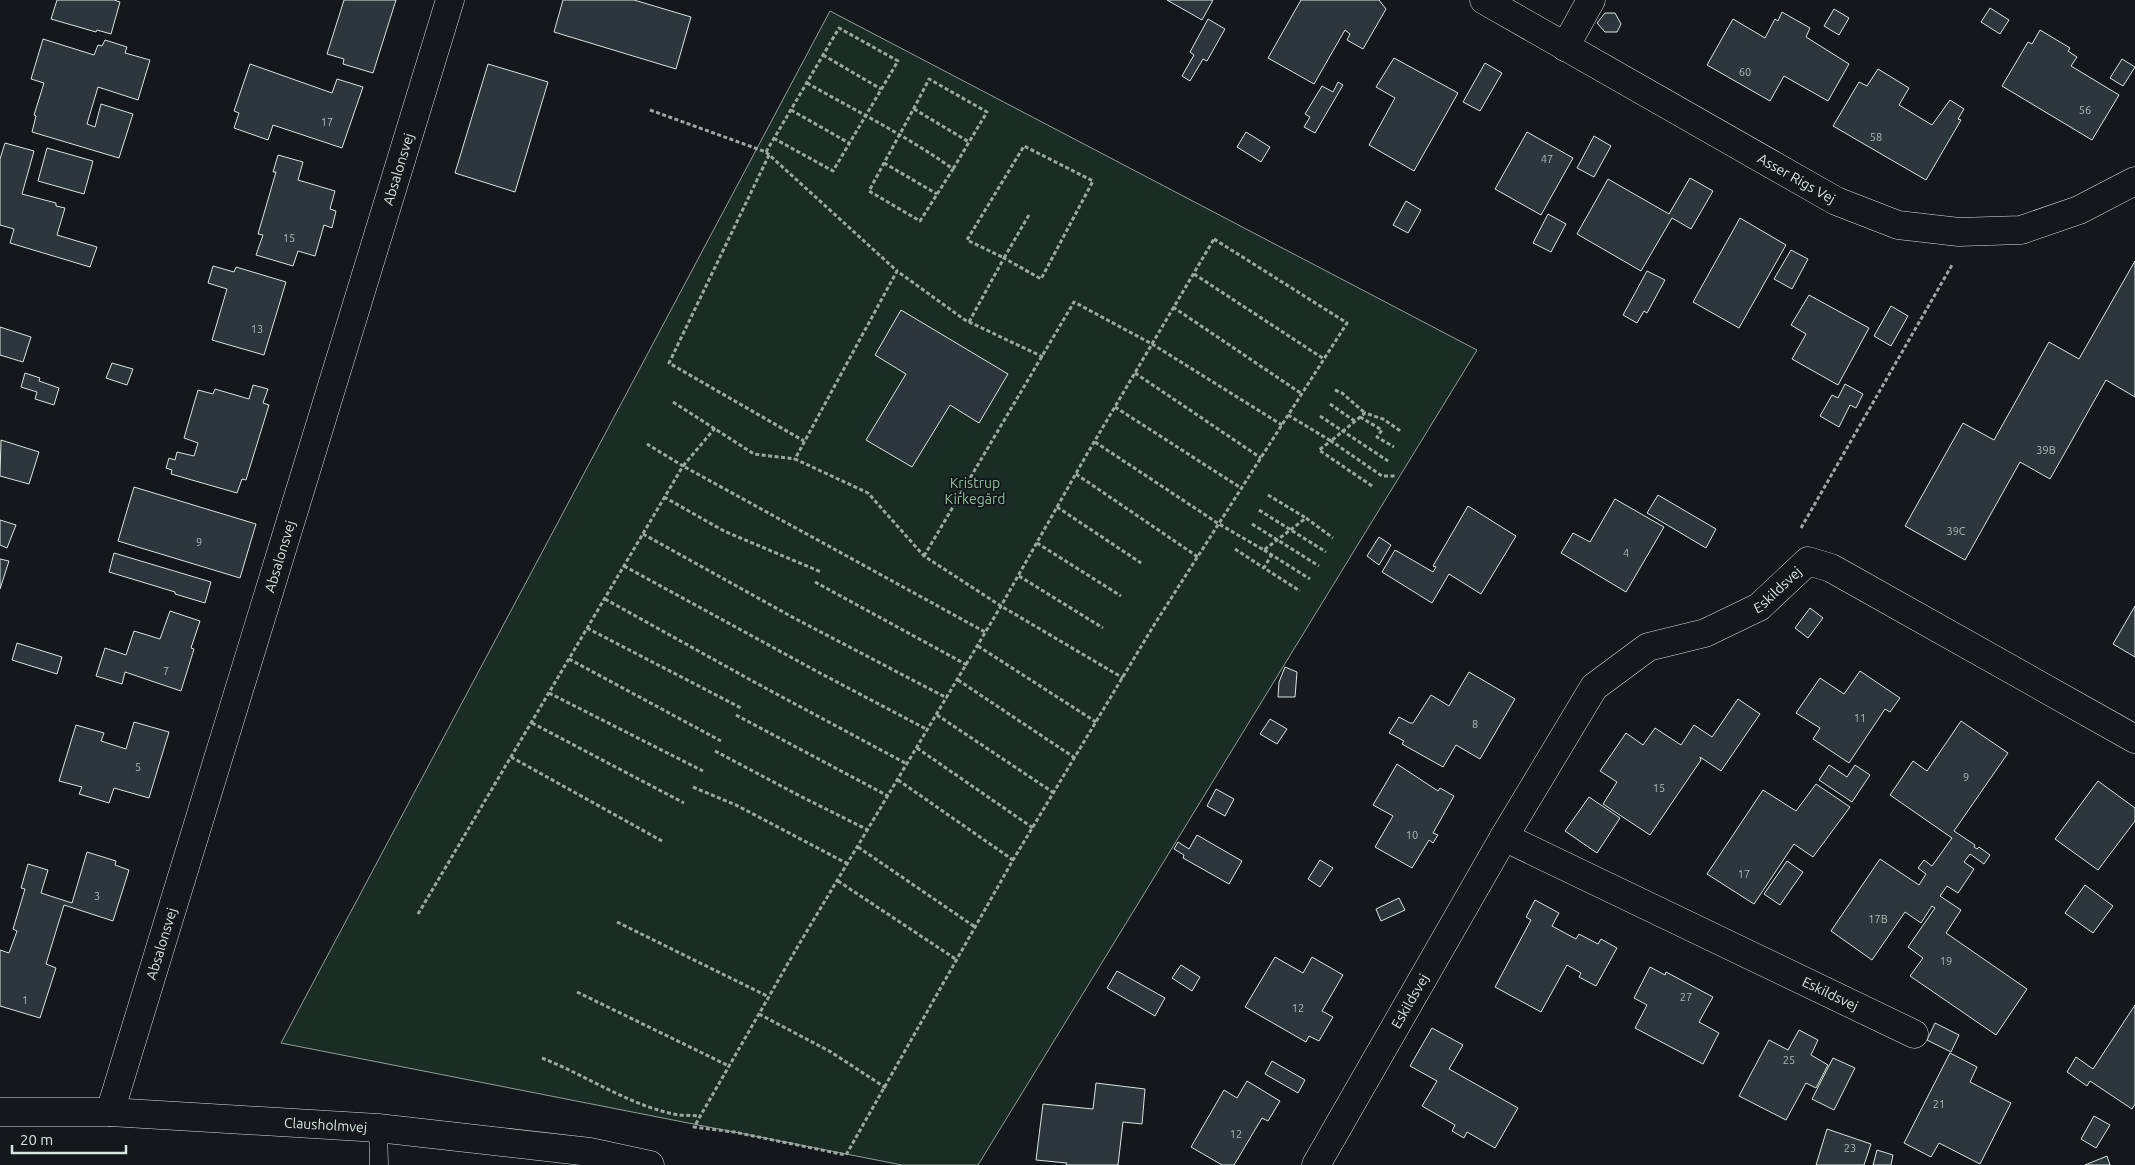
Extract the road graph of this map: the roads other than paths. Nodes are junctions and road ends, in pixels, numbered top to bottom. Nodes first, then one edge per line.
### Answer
1 (450, 0) edge
2 (1484, 0) edge
3 (1591, 0) edge
4 (1565, 47) junction
5 (2135, 181) edge
6 (2135, 739) edge
7 (1504, 837) junction
8 (1914, 1034) dead end
9 (0, 1112) edge
10 (110, 1112) junction
11 (378, 1128) junction
12 (379, 1165) edge
13 (650, 1165) edge
14 (1316, 1165) edge

1 - 10 street, Absalonsvej
2 - 4 street, Asser Rigs Vej
3 - 4 street
4 - 5 street, Asser Rigs Vej
6 - 7 street, Eskildsvej
7 - 8 street, Eskildsvej
7 - 14 street, Eskildsvej
9 - 10 street, Clausholmvej
10 - 11 street, Clausholmvej
11 - 12 lane
11 - 13 street, Clausholmvej

